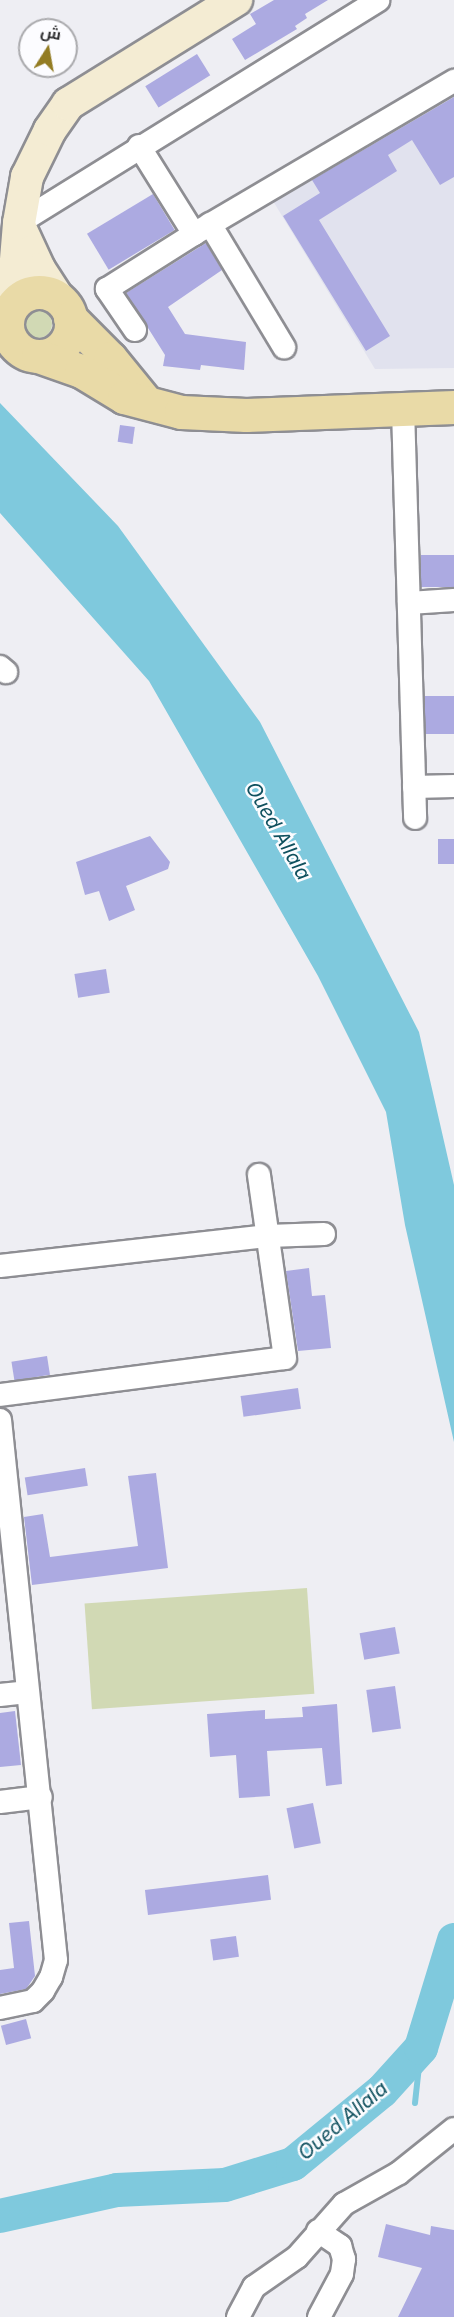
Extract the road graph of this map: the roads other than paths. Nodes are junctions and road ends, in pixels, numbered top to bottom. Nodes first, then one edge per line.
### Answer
1 (236, 0) edge
2 (378, 0) edge
3 (454, 81) edge
4 (139, 146) junction
5 (19, 223) junction
6 (202, 229) junction
7 (64, 307) junction
8 (135, 330) dead end
9 (12, 332) edge
10 (284, 347) dead end
11 (149, 405) junction
12 (454, 407) edge
13 (403, 409) junction
14 (454, 600) edge
15 (409, 603) junction
16 (454, 786) edge
17 (414, 787) junction
18 (415, 818) dead end
19 (259, 1175) dead end
20 (324, 1234) dead end
21 (268, 1236) junction
22 (0, 1266) edge
23 (0, 1395) edge
24 (0, 1420) edge
25 (4, 1505) edge
26 (27, 1692) junction
27 (0, 1695) edge
28 (40, 1797) junction
29 (0, 1802) edge
30 (0, 2007) edge
31 (454, 2129) edge
32 (318, 2231) junction
33 (238, 2317) edge
34 (319, 2317) edge

1 - 5 street
2 - 4 street
3 - 6 street
4 - 5 street
4 - 6 street
5 - 7 street
5 - 9 street
6 - 8 street
6 - 10 street
7 - 9 main road
7 - 9 main road
7 - 11 main road
9 - 11 main road
11 - 13 main road
12 - 13 main road
13 - 15 street
14 - 15 street
15 - 17 street
16 - 17 street
17 - 18 street
19 - 21 street
20 - 21 street
21 - 22 street
21 - 23 street
24 - 25 street
25 - 26 street
26 - 27 street
26 - 28 street
28 - 29 street
28 - 30 street
31 - 32 street
32 - 33 street
32 - 34 street

